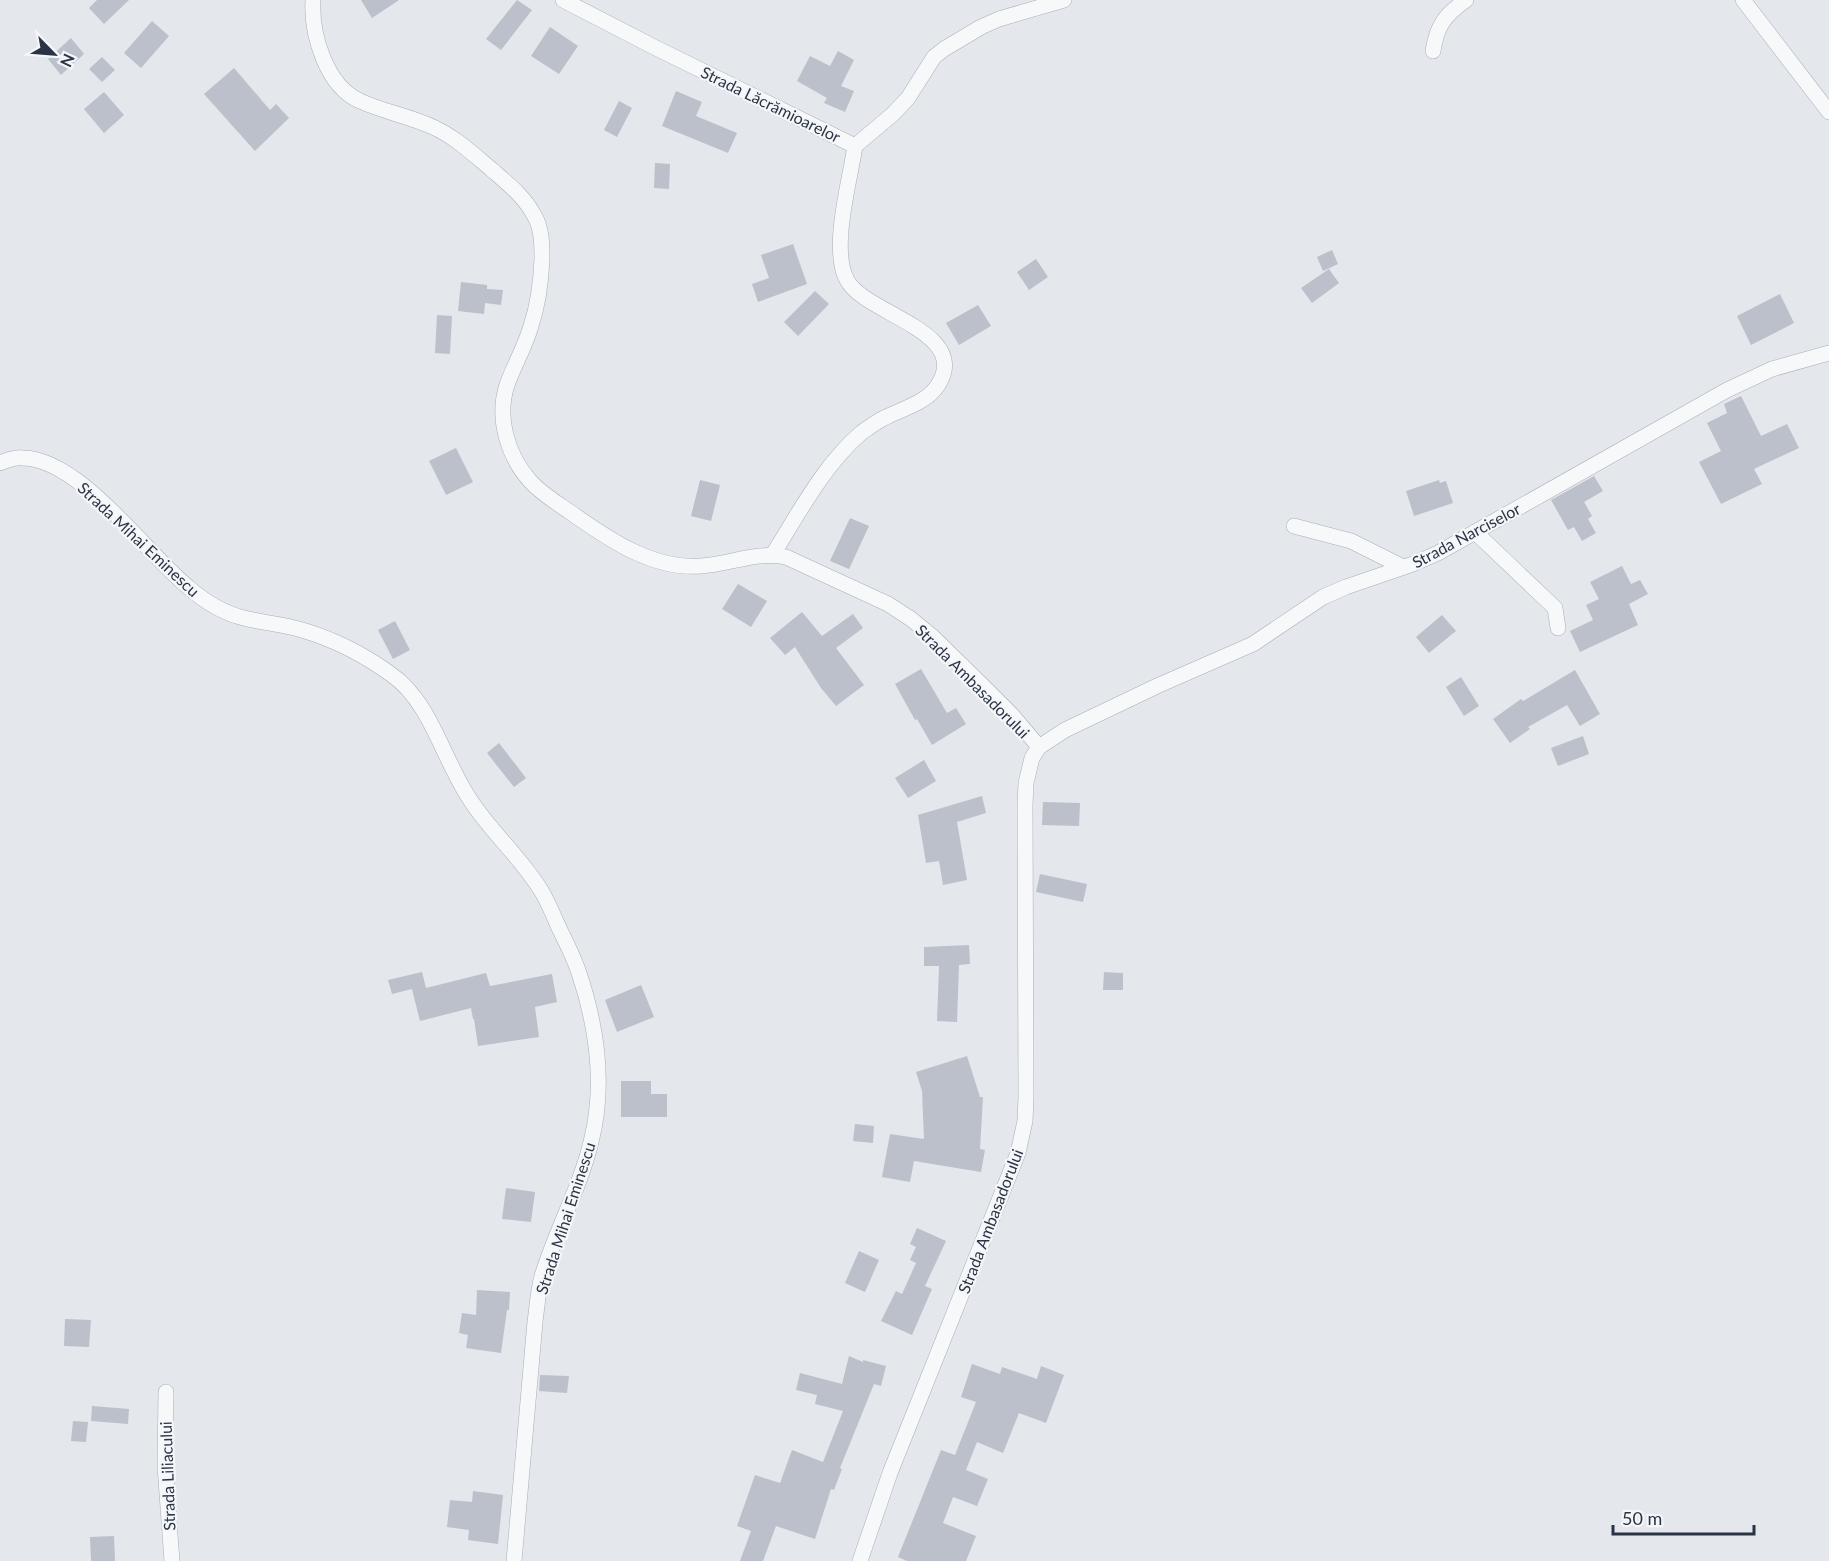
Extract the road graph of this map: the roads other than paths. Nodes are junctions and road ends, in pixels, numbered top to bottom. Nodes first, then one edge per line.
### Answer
1 (313, 0) edge
2 (563, 0) edge
3 (1064, 0) edge
4 (1466, 0) edge
5 (1743, 0) edge
6 (1433, 51) dead end
7 (1829, 111) edge
8 (855, 146) junction
9 (1829, 353) edge
10 (0, 463) edge
11 (1294, 526) dead end
12 (1475, 532) junction
13 (772, 554) junction
14 (1403, 567) junction
15 (1558, 628) dead end
16 (1039, 747) junction
17 (166, 1392) dead end
18 (172, 1561) edge
19 (514, 1561) edge
20 (860, 1561) edge

1 - 13 street, Strada Ambasadorului
2 - 8 street, Strada Lăcrămioarelor
3 - 8 street
4 - 6 street
5 - 7 street
8 - 13 street, Strada Lăcrămioarelor
9 - 12 street, Strada Narciselor
10 - 19 street, Strada Mihai Eminescu
11 - 14 street
12 - 14 street, Strada Narciselor
12 - 15 street
13 - 16 street, Strada Ambasadorului
14 - 16 street, Strada Narciselor
16 - 20 street, Strada Ambasadorului
17 - 18 street, Strada Liliacului

